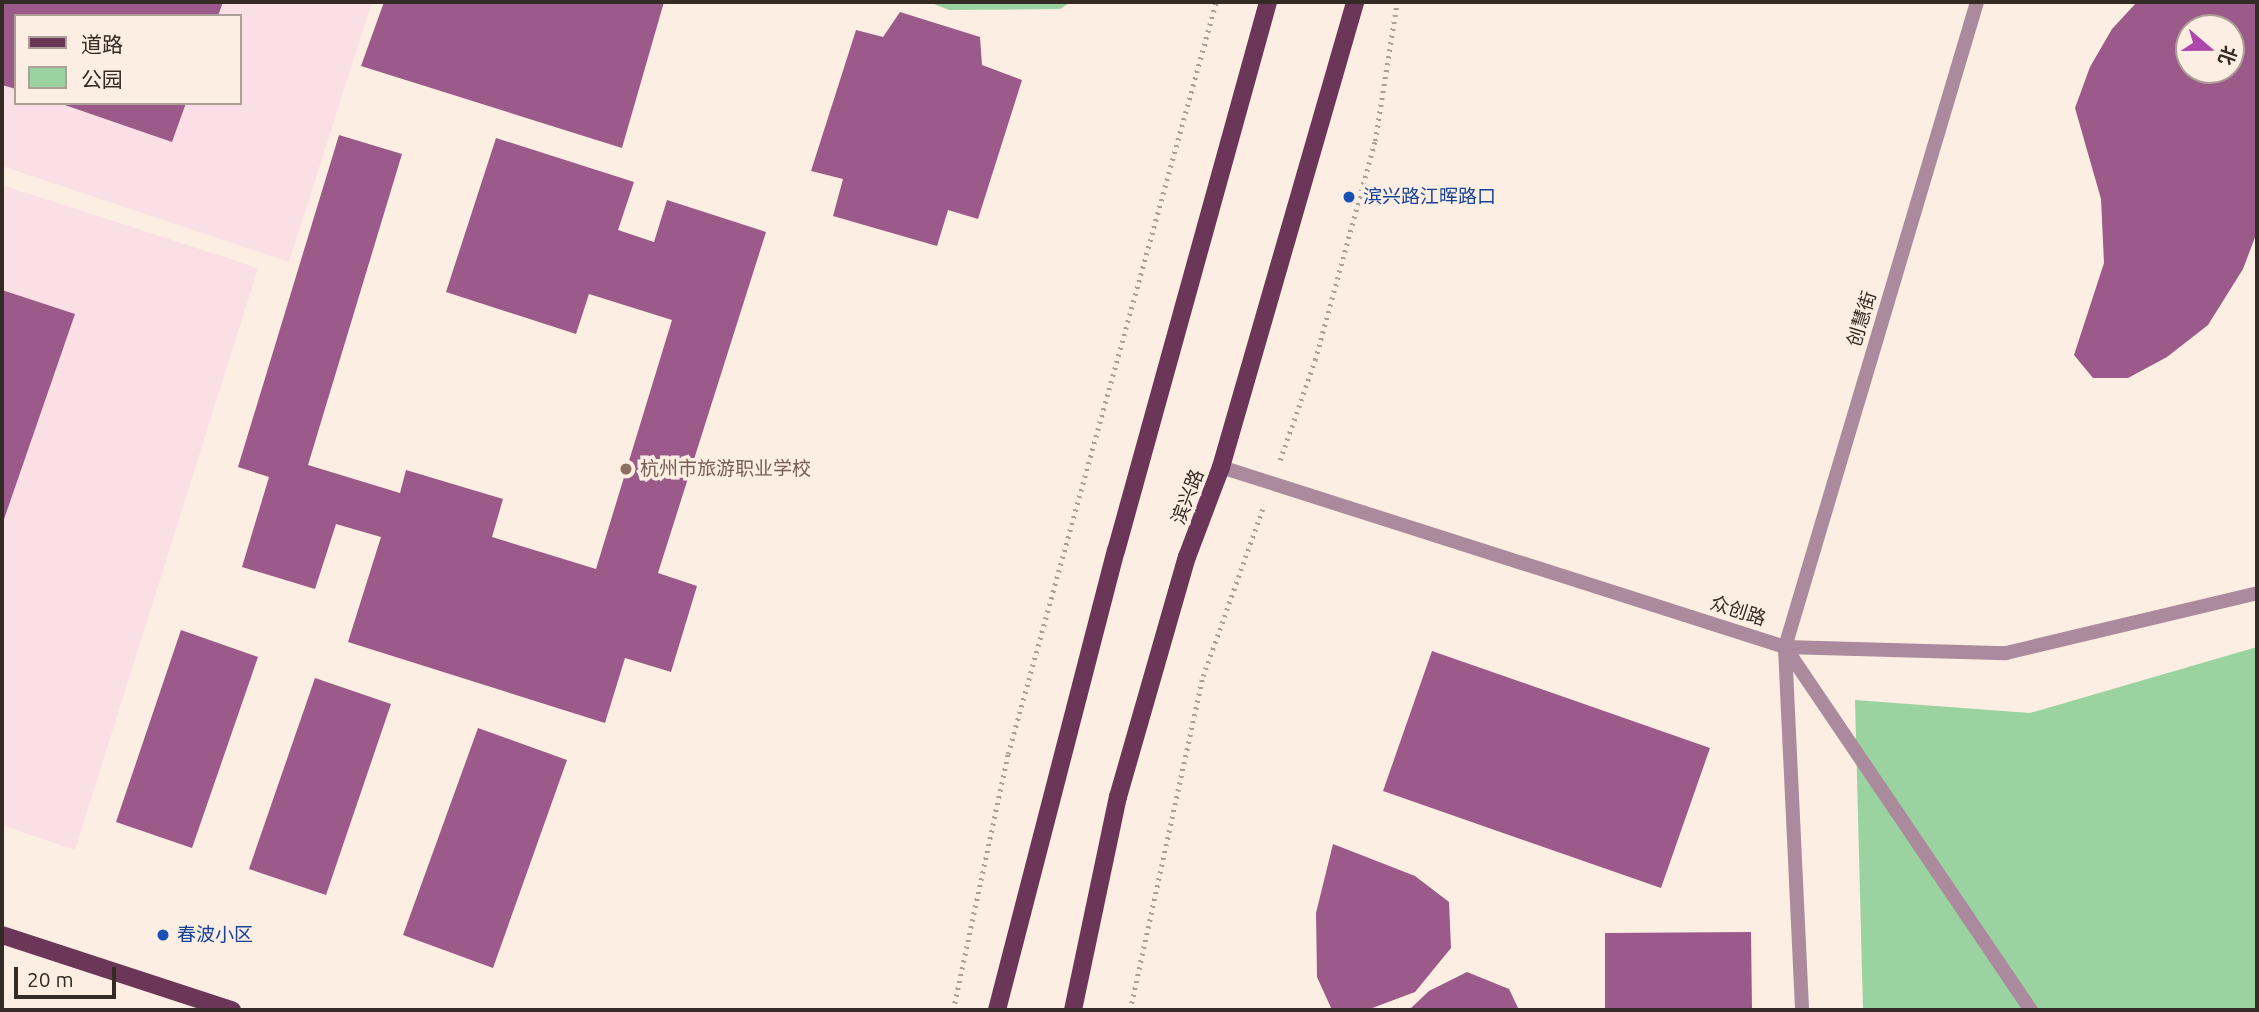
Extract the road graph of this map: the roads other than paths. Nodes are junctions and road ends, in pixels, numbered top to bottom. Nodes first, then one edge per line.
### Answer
1 (1268, 2) edge
2 (1355, 2) edge
3 (1977, 2) edge
4 (1222, 467) junction
5 (2257, 593) edge
6 (1785, 647) junction
7 (2, 935) edge
8 (232, 1010) edge
9 (997, 1010) edge
10 (1073, 1010) edge
11 (1802, 1010) edge
12 (2031, 1010) edge

1 - 9 main road
2 - 4 main road, 滨兴路
3 - 6 street, 创慧街
4 - 6 street, 众创路
4 - 10 main road, 滨兴路
5 - 6 street, 众创路
6 - 11 street, 创慧街
6 - 12 street
7 - 8 main road

